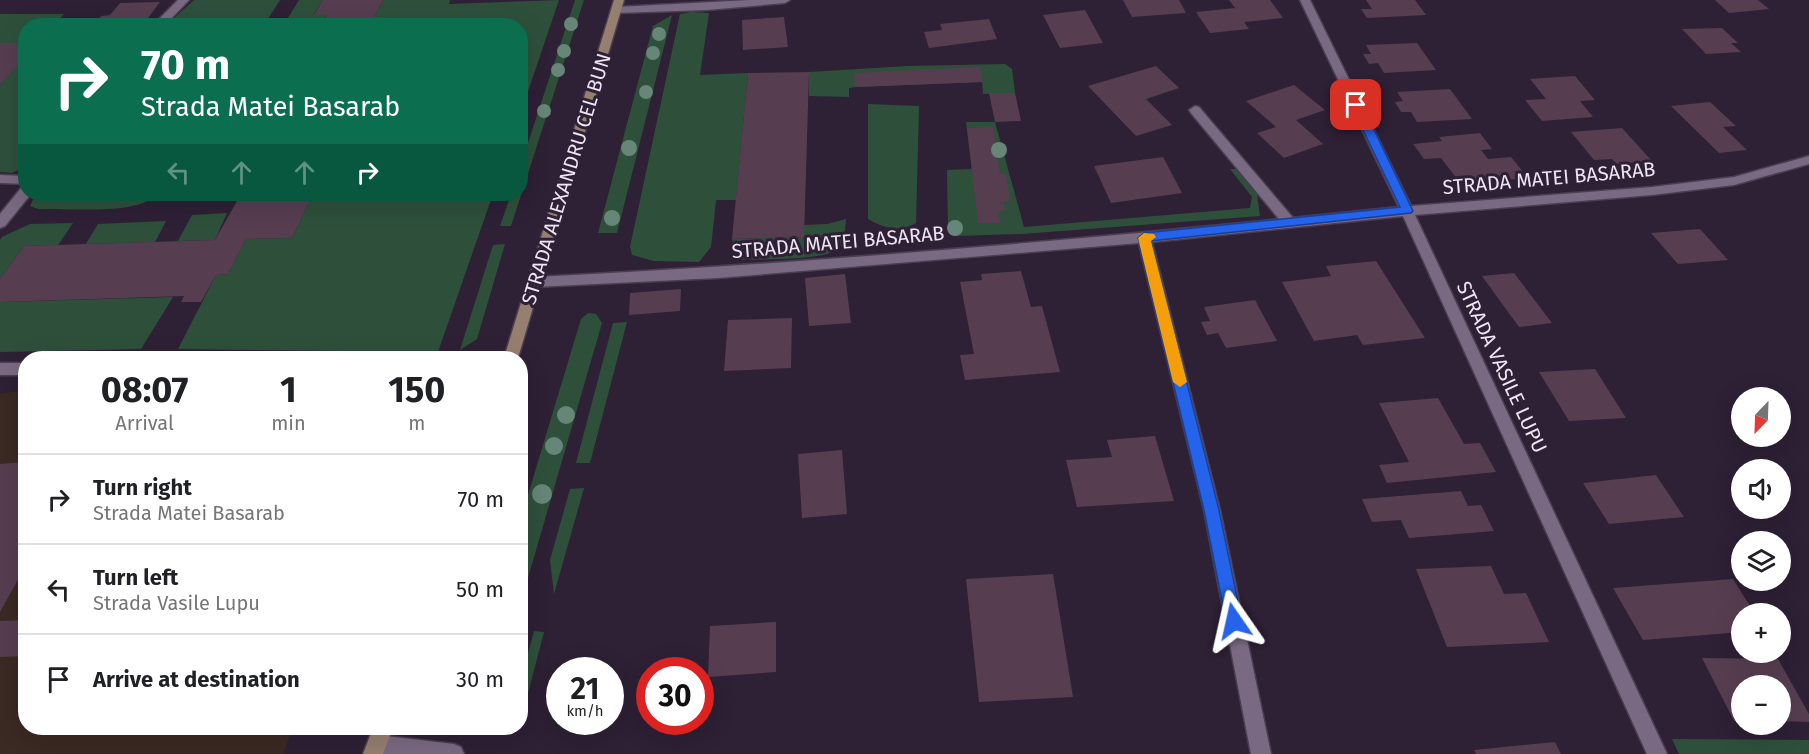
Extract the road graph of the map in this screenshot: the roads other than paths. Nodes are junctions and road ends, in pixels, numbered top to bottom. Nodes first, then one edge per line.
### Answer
1 (184, 0) edge
2 (785, 0) edge
3 (1305, 0) edge
4 (618, 5) edge
5 (165, 18) edge
6 (1196, 110) dead end
7 (1809, 160) edge
8 (0, 179) edge
9 (18, 180) edge
10 (18, 201) edge
11 (1407, 211) junction
12 (1289, 222) junction
13 (0, 223) edge
14 (1144, 238) junction
15 (535, 282) junction
16 (513, 351) edge
17 (0, 369) edge
18 (18, 369) edge
19 (378, 742) edge
20 (454, 754) edge
21 (1261, 754) edge
22 (1657, 754) edge

1 - 5 street
2 - 4 street
3 - 11 street, STRADA VASILE LUPU
4 - 15 main road, STRADA ALEXANDRU CEL BUN
6 - 12 street
7 - 11 street, STRADA MATEI BASARAB
8 - 9 street
10 - 13 street
11 - 12 street, STRADA MATEI BASARAB
11 - 22 street, STRADA VASILE LUPU
12 - 14 street, STRADA MATEI BASARAB
14 - 15 street, STRADA MATEI BASARAB
14 - 21 street
15 - 16 main road, STRADA ALEXANDRU CEL BUN
17 - 18 street
19 - 20 street

